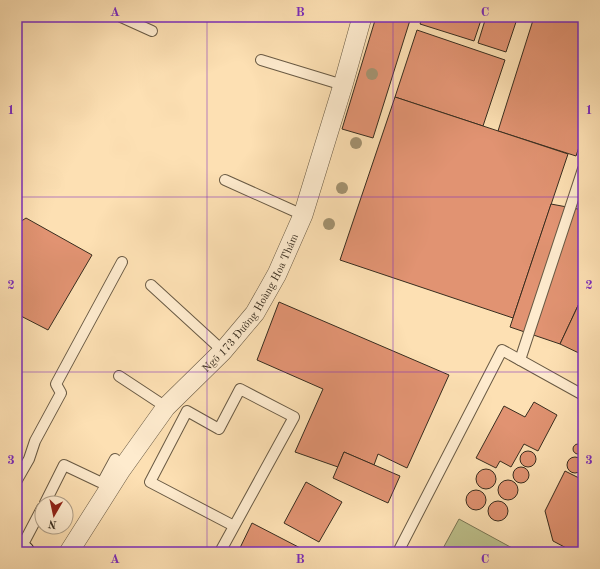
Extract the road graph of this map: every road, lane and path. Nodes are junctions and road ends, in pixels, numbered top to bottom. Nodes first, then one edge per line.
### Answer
1 (121, 17) edge
2 (362, 17) edge
3 (152, 31) dead end
4 (262, 60) dead end
5 (343, 85) junction
6 (583, 169) edge
7 (225, 180) dead end
8 (303, 215) junction
9 (122, 262) dead end
10 (151, 286) dead end
11 (223, 351) junction
12 (520, 360) junction
13 (118, 376) dead end
14 (583, 394) edge
15 (166, 407) junction
16 (115, 459) dead end
17 (17, 480) edge
18 (49, 495) edge
19 (34, 523) edge
20 (234, 526) junction
21 (20, 550) edge
22 (69, 552) edge
23 (220, 552) edge
24 (398, 552) edge

1 - 3 lane
2 - 5 street, Ngõ 173 Đường Hoàng Hoa Thám
4 - 5 lane
5 - 8 street, Ngõ 173 Đường Hoàng Hoa Thám
6 - 12 lane
7 - 8 lane
8 - 11 street, Ngõ 173 Đường Hoàng Hoa Thám
9 - 17 lane
10 - 11 lane
11 - 15 street, Ngõ 173 Đường Hoàng Hoa Thám
12 - 14 lane
12 - 24 lane
13 - 15 lane
15 - 22 street, Ngõ 173 Đường Hoàng Hoa Thám
16 - 18 lane
19 - 21 lane
20 - 20 lane
20 - 23 lane

